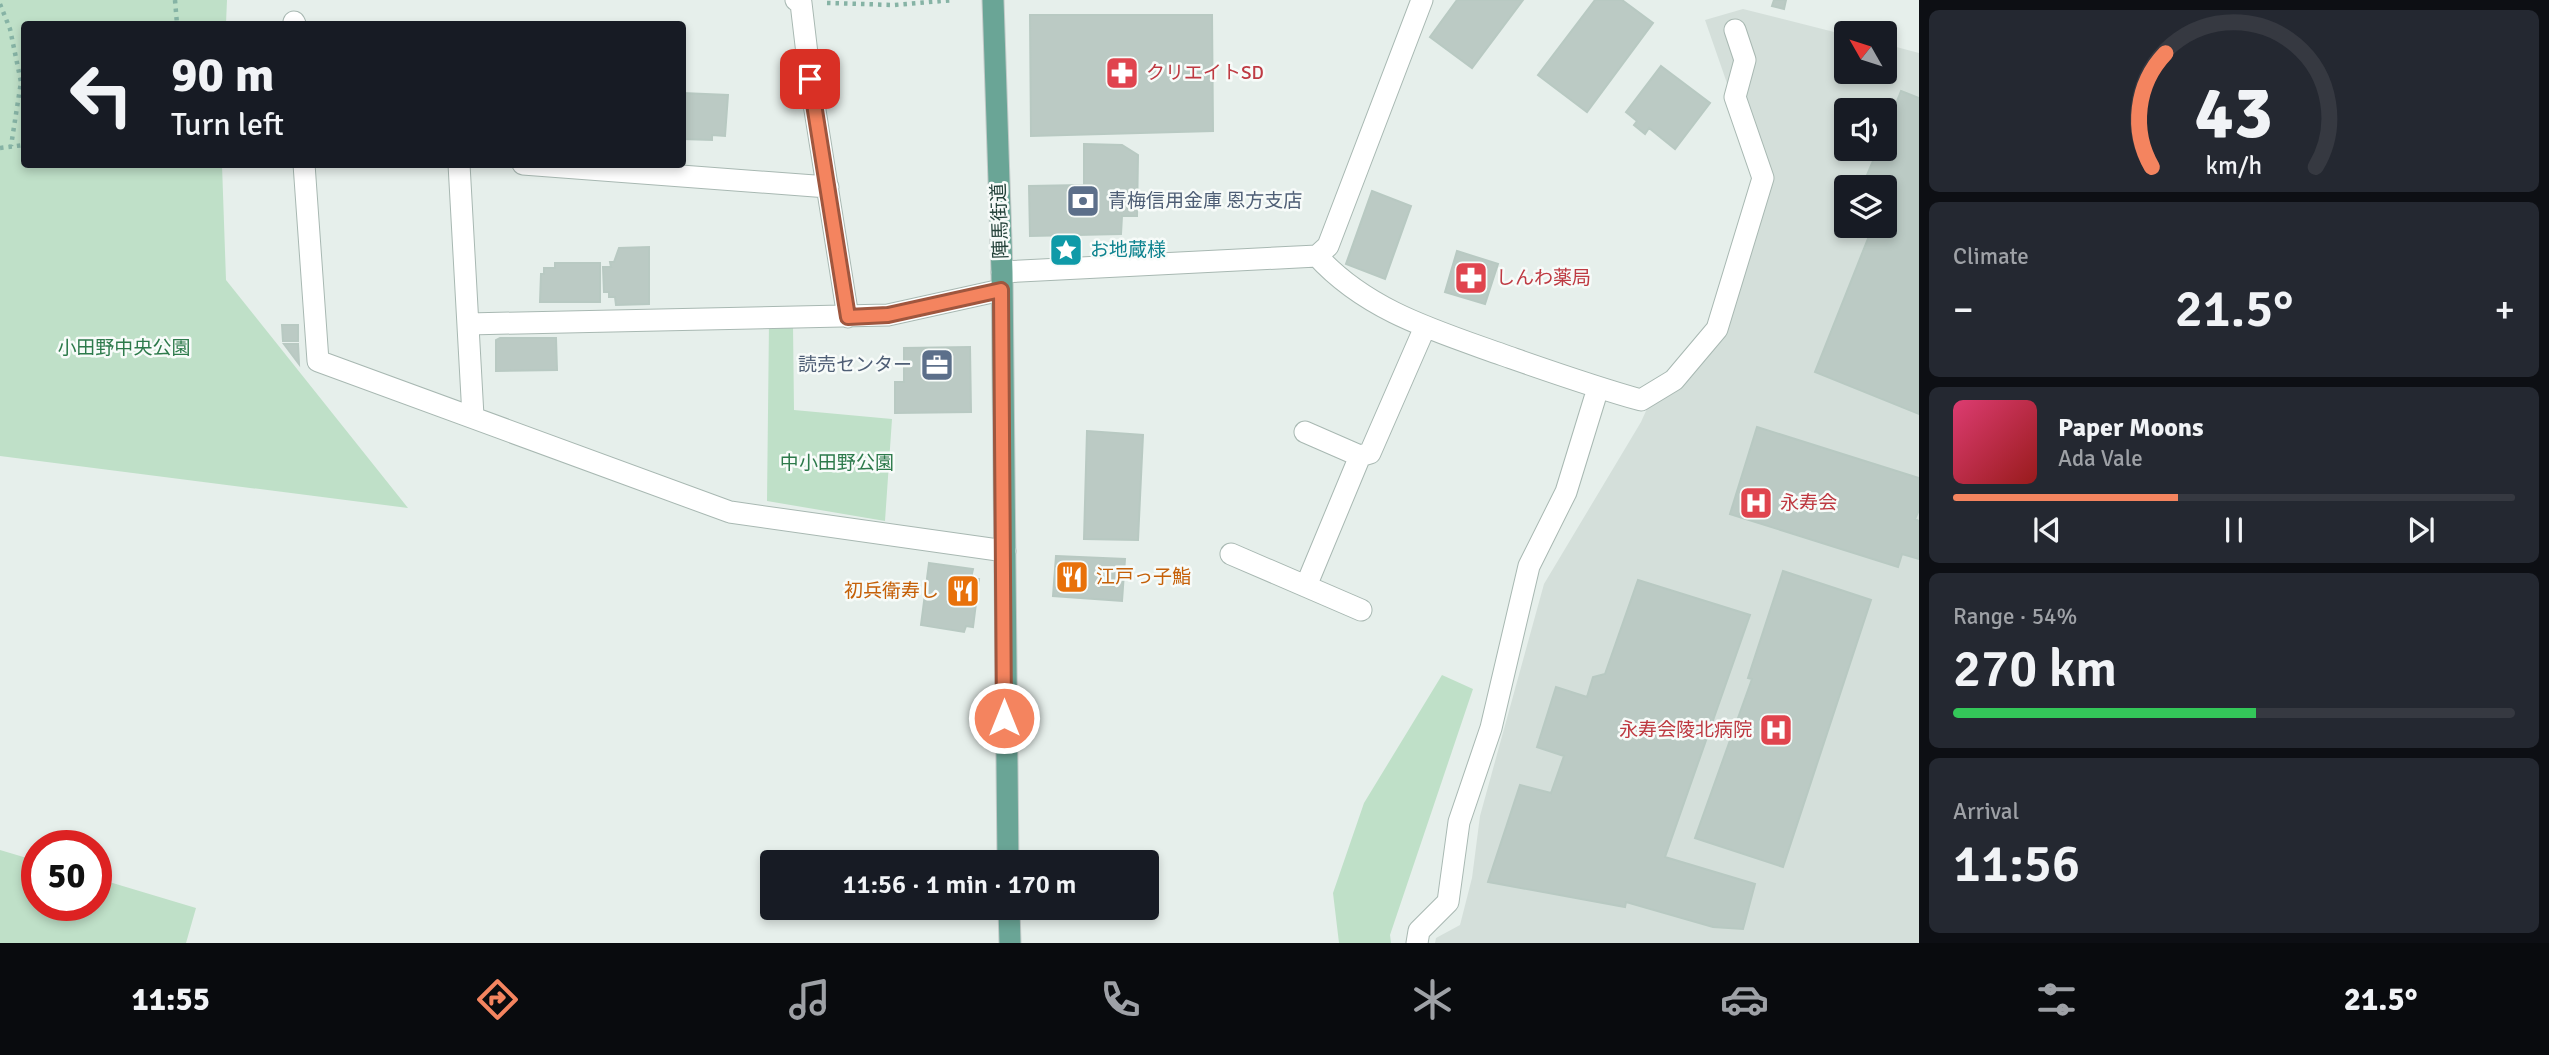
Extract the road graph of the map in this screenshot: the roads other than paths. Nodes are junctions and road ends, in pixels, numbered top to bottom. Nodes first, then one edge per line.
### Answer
1 (993, 0) edge
2 (1422, 0) edge
3 (799, 2) edge
4 (1735, 30) dead end
5 (304, 168) edge
6 (459, 168) edge
7 (576, 168) edge
8 (828, 187) junction
9 (1317, 257) junction
10 (1001, 281) junction
11 (848, 317) junction
12 (468, 324) junction
13 (1424, 327) junction
14 (1598, 388) junction
15 (473, 416) junction
16 (1305, 432) dead end
17 (1360, 456) junction
18 (1005, 551) junction
19 (1231, 554) dead end
20 (1306, 586) junction
21 (1360, 610) dead end
22 (1008, 850) edge
23 (1009, 920) edge
24 (1010, 943) edge
25 (1417, 943) edge

1 - 10 main road, 陣馬街道
2 - 9 street
3 - 8 street
4 - 14 street
5 - 15 street
6 - 12 street
7 - 8 street
8 - 11 street
9 - 10 street
9 - 13 street
10 - 11 street
10 - 18 main road, 陣馬街道
11 - 12 street
12 - 15 street
13 - 14 street
13 - 17 street
14 - 25 street
15 - 18 street
16 - 17 street
17 - 20 street
18 - 22 main road, 陣馬街道
19 - 20 street
20 - 21 street
23 - 24 main road

